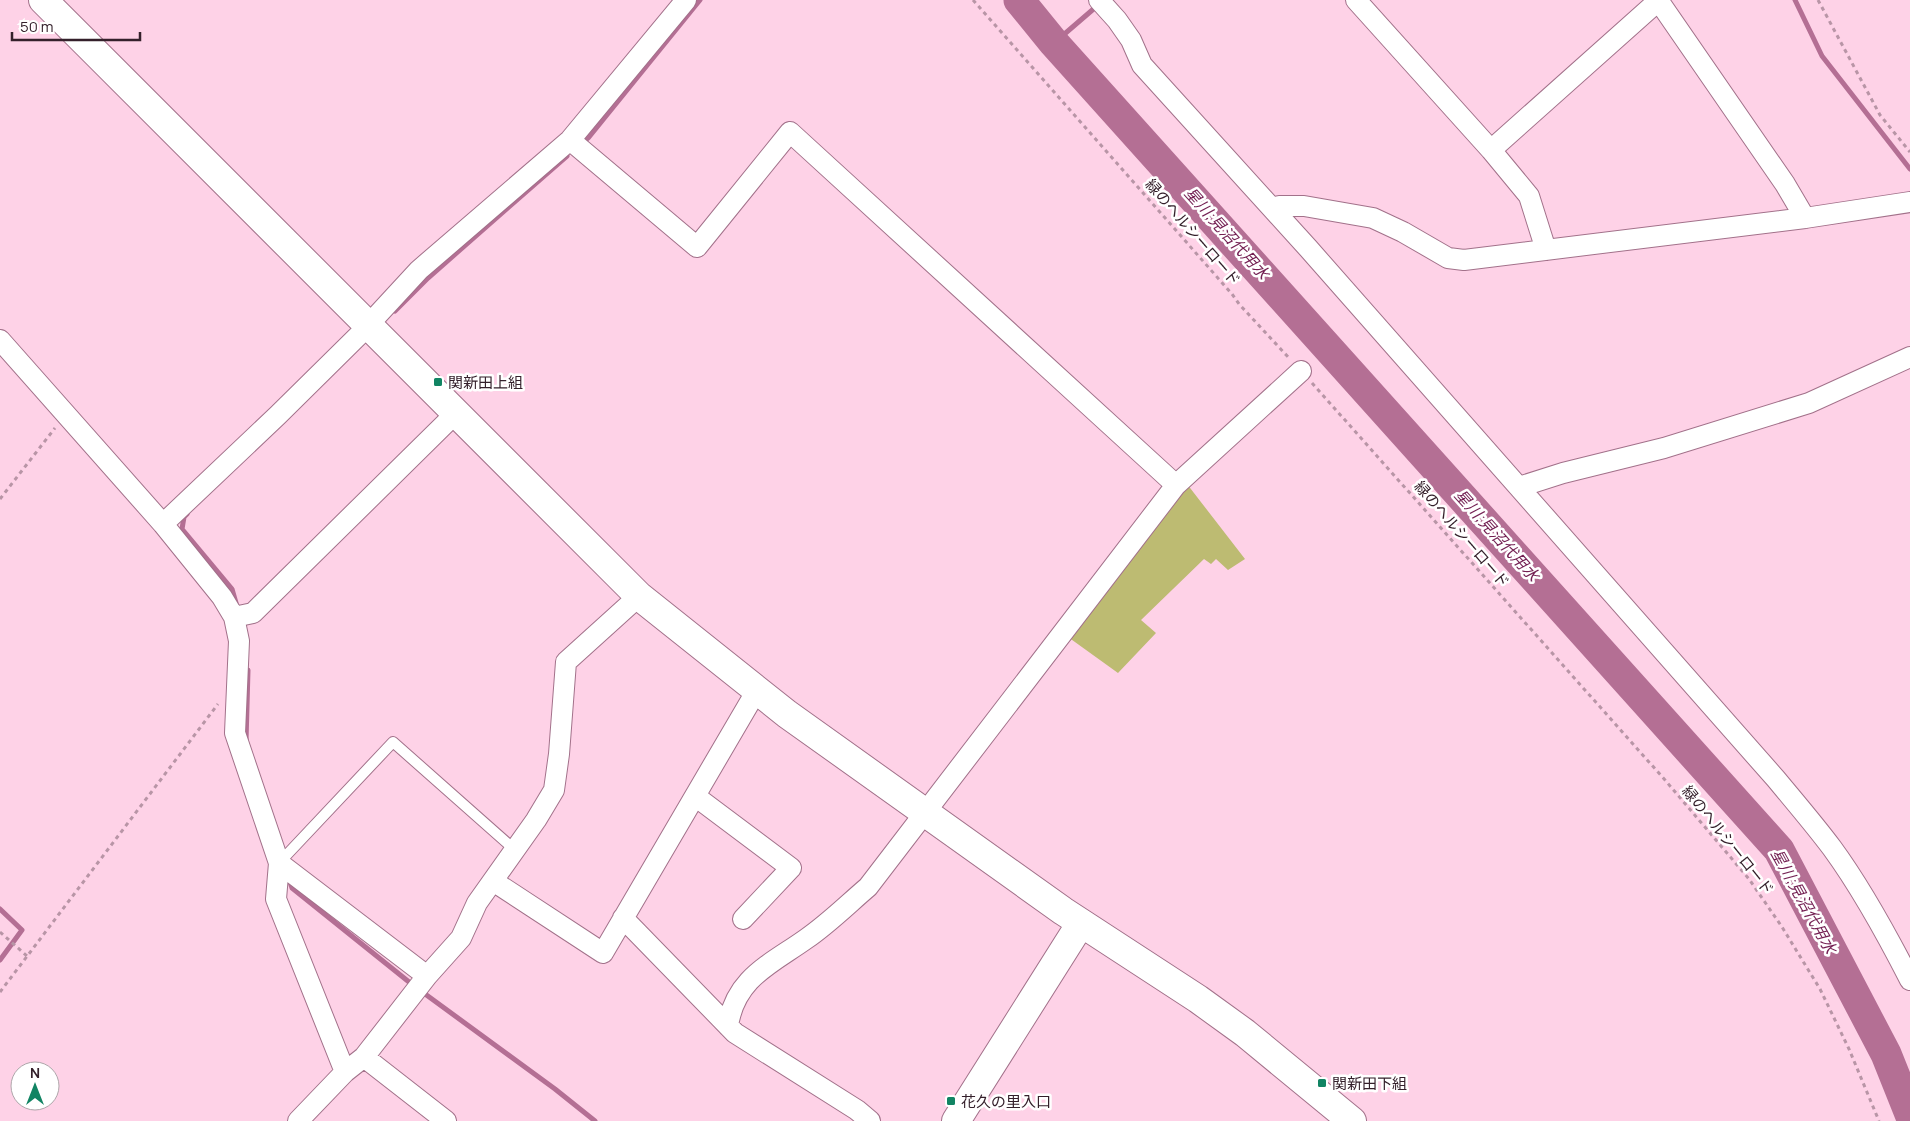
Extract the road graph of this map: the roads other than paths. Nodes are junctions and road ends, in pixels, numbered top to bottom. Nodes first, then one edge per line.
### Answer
1 (43, 0) edge
2 (686, 0) edge
3 (1099, 0) edge
4 (1356, 0) edge
5 (1658, 1) edge
6 (570, 140) junction
7 (1491, 150) junction
8 (1910, 202) edge
9 (1272, 208) junction
10 (1805, 218) junction
11 (1546, 250) junction
12 (368, 324) junction
13 (0, 340) edge
14 (1910, 357) edge
15 (1301, 371) road end
16 (457, 412) junction
17 (1176, 485) junction
18 (1519, 487) junction
19 (163, 524) junction
20 (639, 596) junction
21 (234, 617) junction
22 (757, 690) junction
23 (695, 796) junction
24 (925, 811) junction
25 (515, 850) junction
26 (279, 864) junction
27 (494, 881) junction
28 (623, 918) junction
29 (743, 919) dead end
30 (1081, 924) junction
31 (427, 976) junction
32 (1910, 980) edge
33 (728, 1026) junction
34 (364, 1057) junction
35 (345, 1072) junction
36 (298, 1121) edge
37 (446, 1121) edge
38 (870, 1121) edge
39 (956, 1121) edge
40 (1352, 1121) edge

1 - 12 street
2 - 6 street
3 - 9 street
4 - 7 street
5 - 7 street
5 - 10 street
6 - 12 street
6 - 17 street
7 - 11 street
8 - 10 street
9 - 11 street
9 - 18 street
10 - 11 street
12 - 16 street
12 - 19 street
13 - 19 street
14 - 18 street
15 - 17 street
16 - 20 street
16 - 21 street
17 - 24 street
18 - 32 street
19 - 21 street
20 - 22 street
20 - 25 street
21 - 26 street
22 - 23 street
22 - 24 street
23 - 28 street
23 - 29 street
24 - 30 street
24 - 33 street
25 - 26 lane
25 - 27 street
26 - 31 street
26 - 35 street
27 - 28 street
27 - 31 street
28 - 33 street
30 - 39 street
30 - 40 street
31 - 34 street
33 - 38 street
34 - 35 street
34 - 37 street
35 - 36 street

